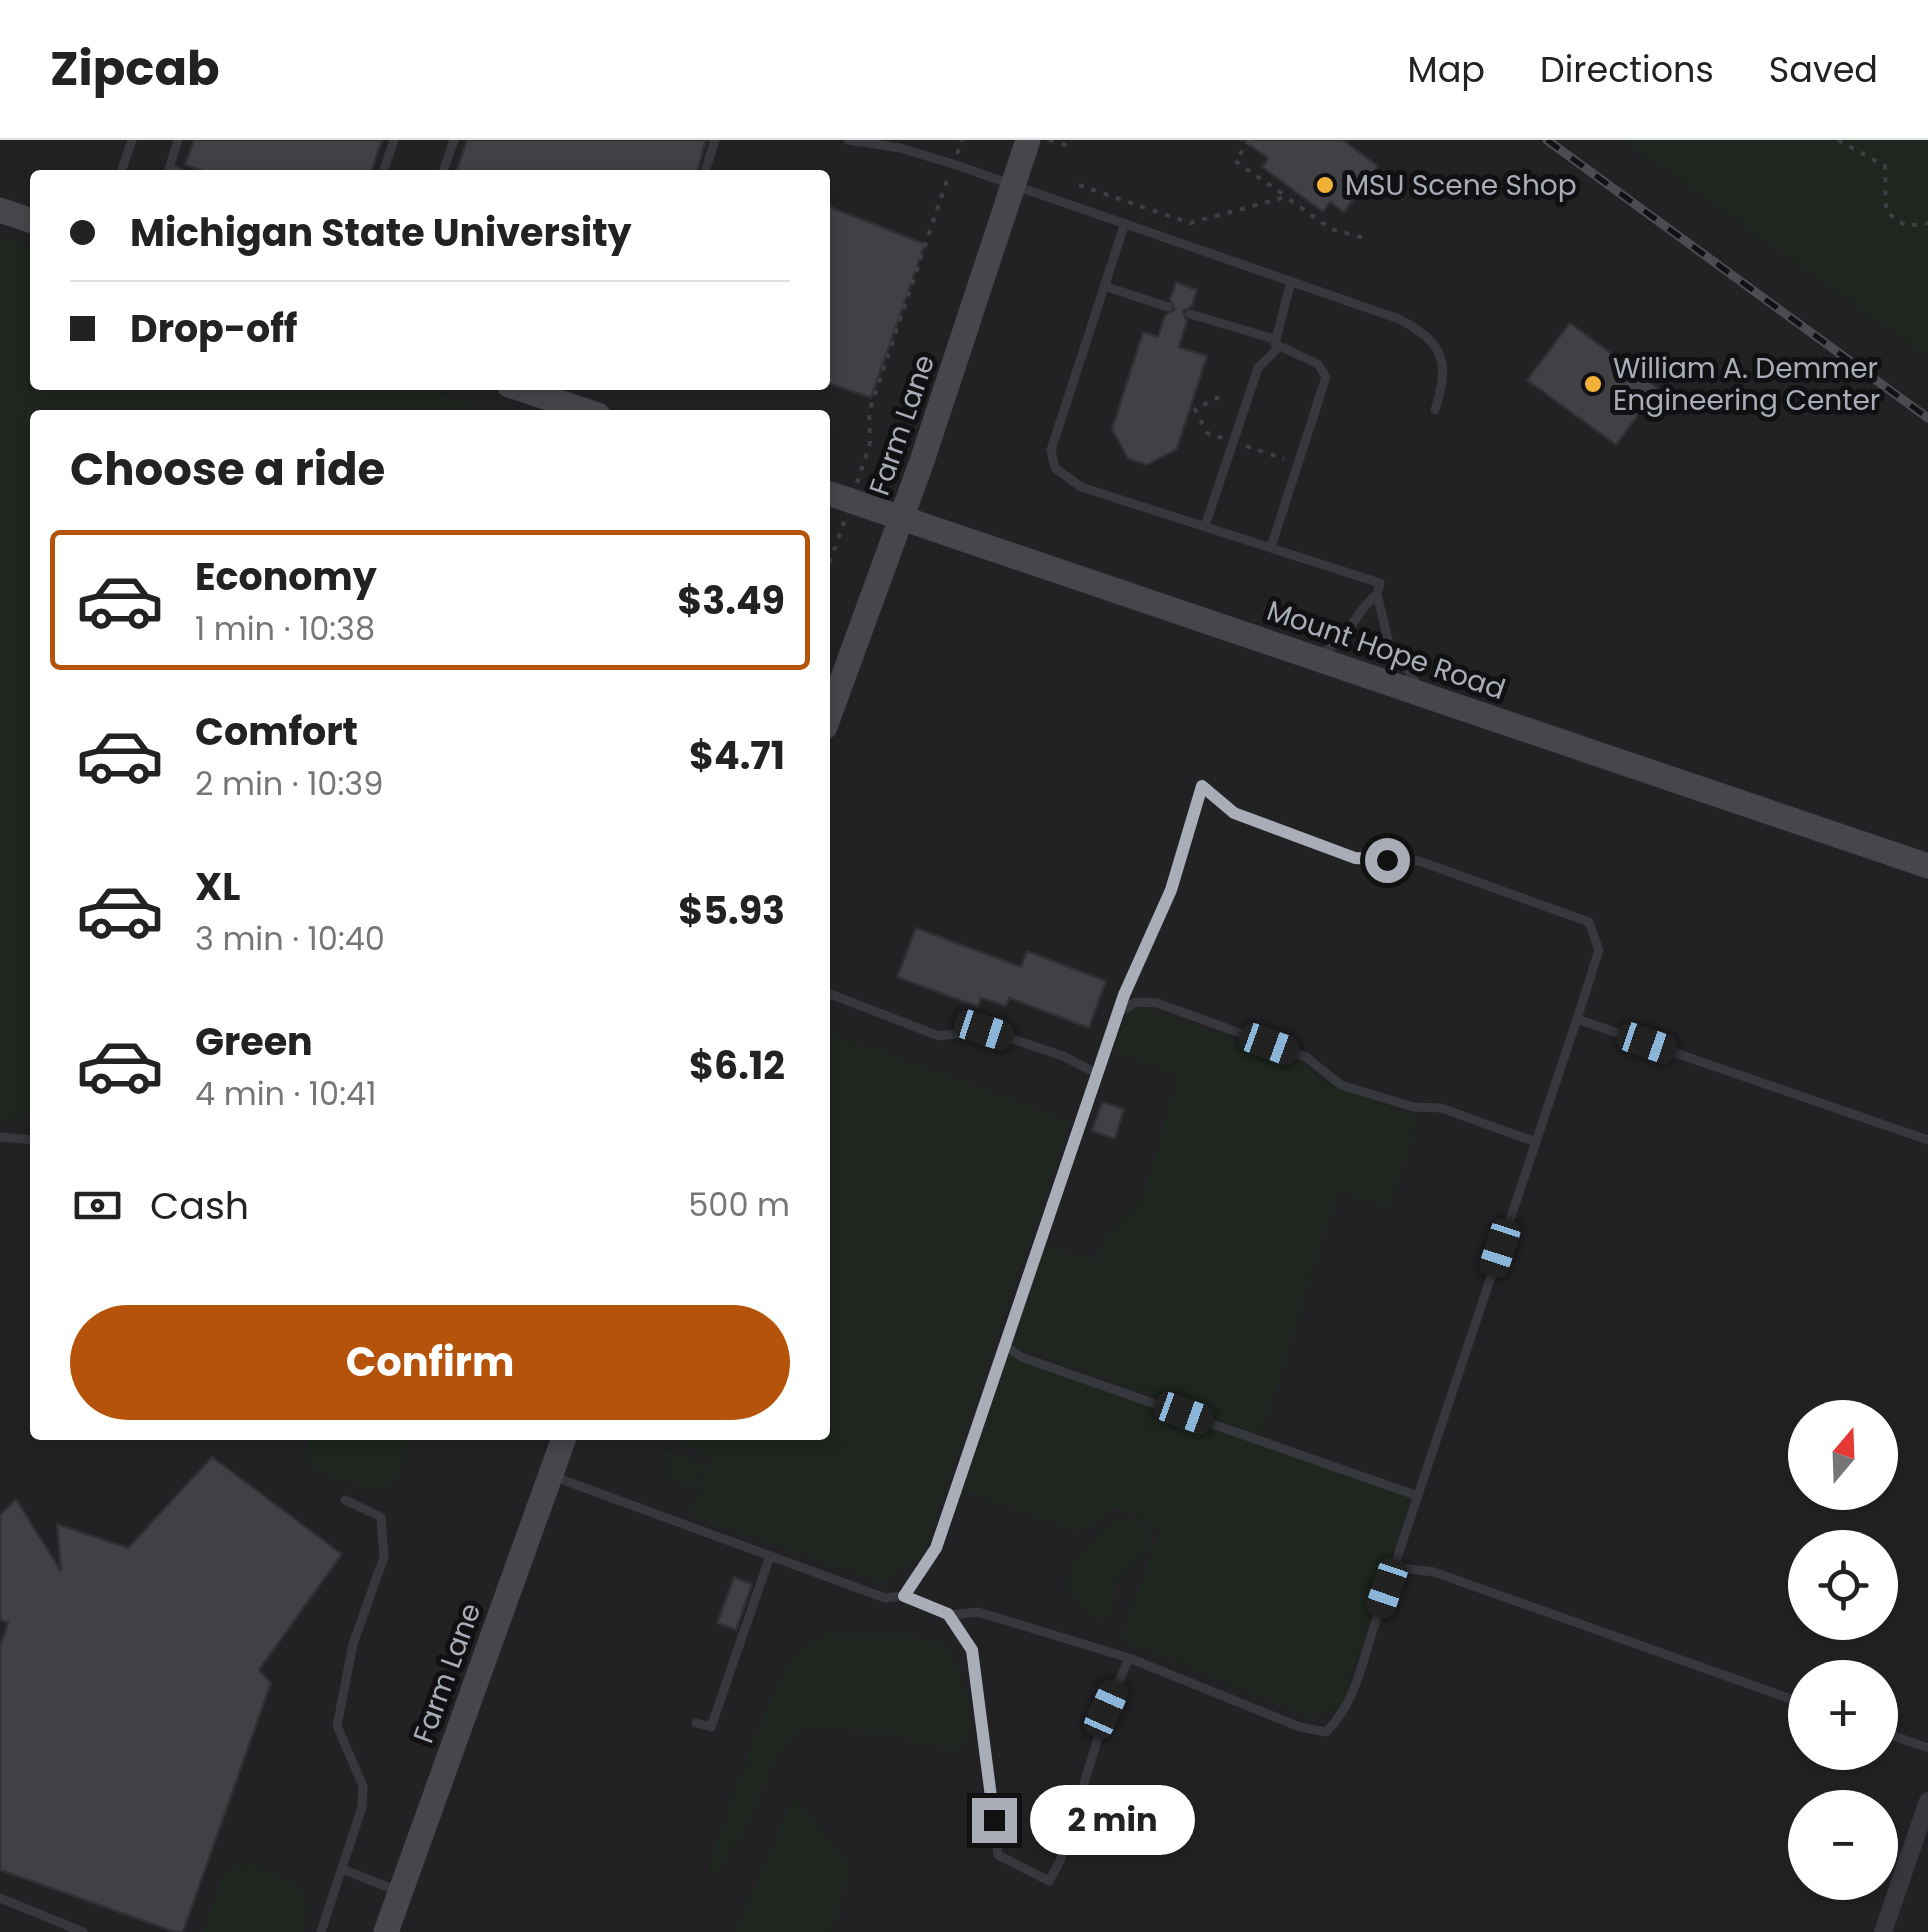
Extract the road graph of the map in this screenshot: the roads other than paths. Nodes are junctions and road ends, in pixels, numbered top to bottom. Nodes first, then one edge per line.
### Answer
1 (132, 140) edge
2 (178, 140) edge
3 (394, 140) edge
4 (454, 140) edge
5 (715, 140) edge
6 (848, 140) edge
7 (1028, 140) edge
8 (902, 144) edge
9 (122, 170) edge
10 (171, 170) edge
11 (384, 170) edge
12 (444, 170) edge
13 (706, 170) edge
14 (1015, 185) junction
15 (0, 210) edge
16 (30, 220) edge
17 (1125, 223) junction
18 (1292, 281) junction
19 (1104, 286) junction
20 (1168, 306) dead end
21 (1190, 314) dead end
22 (1275, 344) junction
23 (524, 390) edge
24 (583, 410) edge
25 (1435, 410) dead end
26 (830, 493) edge
27 (902, 518) junction
28 (1206, 526) junction
29 (1270, 547) junction
30 (1377, 594) junction
31 (1315, 658) junction
32 (1431, 697) junction
33 (830, 713) edge
34 (1928, 866) edge
35 (830, 994) edge
36 (1118, 1012) junction
37 (1576, 1019) junction
38 (1098, 1074) junction
39 (0, 1137) edge
40 (30, 1140) edge
41 (1928, 1140) edge
42 (1536, 1142) junction
43 (1006, 1345) junction
44 (563, 1440) edge
45 (550, 1476) junction
46 (1418, 1496) junction
47 (346, 1500) dead end
48 (770, 1556) junction
49 (1387, 1588) junction
50 (904, 1596) junction
51 (948, 1614) junction
52 (1129, 1658) junction
53 (1788, 1698) edge
54 (696, 1723) dead end
55 (1898, 1737) edge
56 (1928, 1748) edge
57 (1928, 1801) edge
58 (342, 1868) junction
59 (400, 1892) junction
60 (0, 1898) edge
61 (83, 1932) edge
62 (321, 1932) edge
63 (386, 1932) edge
64 (1884, 1932) edge

1 - 9 lane
2 - 10 lane
3 - 11 lane
4 - 12 lane
5 - 13 lane
6 - 8 lane
7 - 14 street, Farm Lane
8 - 14 lane
14 - 17 lane
14 - 27 street, Farm Lane
15 - 16 street
17 - 18 lane
17 - 19 lane
18 - 22 lane
18 - 25 lane
19 - 20 lane
19 - 28 lane
21 - 22 lane
22 - 28 lane
22 - 29 lane
23 - 24 street
26 - 27 street, Mount Hope Road
27 - 31 street, Mount Hope Road
27 - 33 street, Farm Lane
28 - 29 lane
29 - 30 lane
30 - 31 lane
30 - 32 lane
31 - 32 street, Mount Hope Road
32 - 34 street, Mount Hope Road
35 - 38 lane
36 - 37 lane
36 - 38 lane
36 - 42 lane
37 - 41 lane
37 - 42 lane
38 - 43 lane
39 - 40 lane
42 - 46 lane
43 - 46 lane
43 - 50 lane
44 - 45 street, Farm Lane
45 - 48 lane
45 - 59 street, Farm Lane
46 - 49 lane
47 - 58 lane
48 - 50 lane
48 - 54 lane
49 - 52 lane
49 - 53 lane
50 - 51 lane
51 - 52 lane
51 - 52 lane
55 - 56 lane
57 - 64 street
58 - 59 lane
58 - 62 lane
59 - 63 street, Farm Lane
60 - 61 lane

